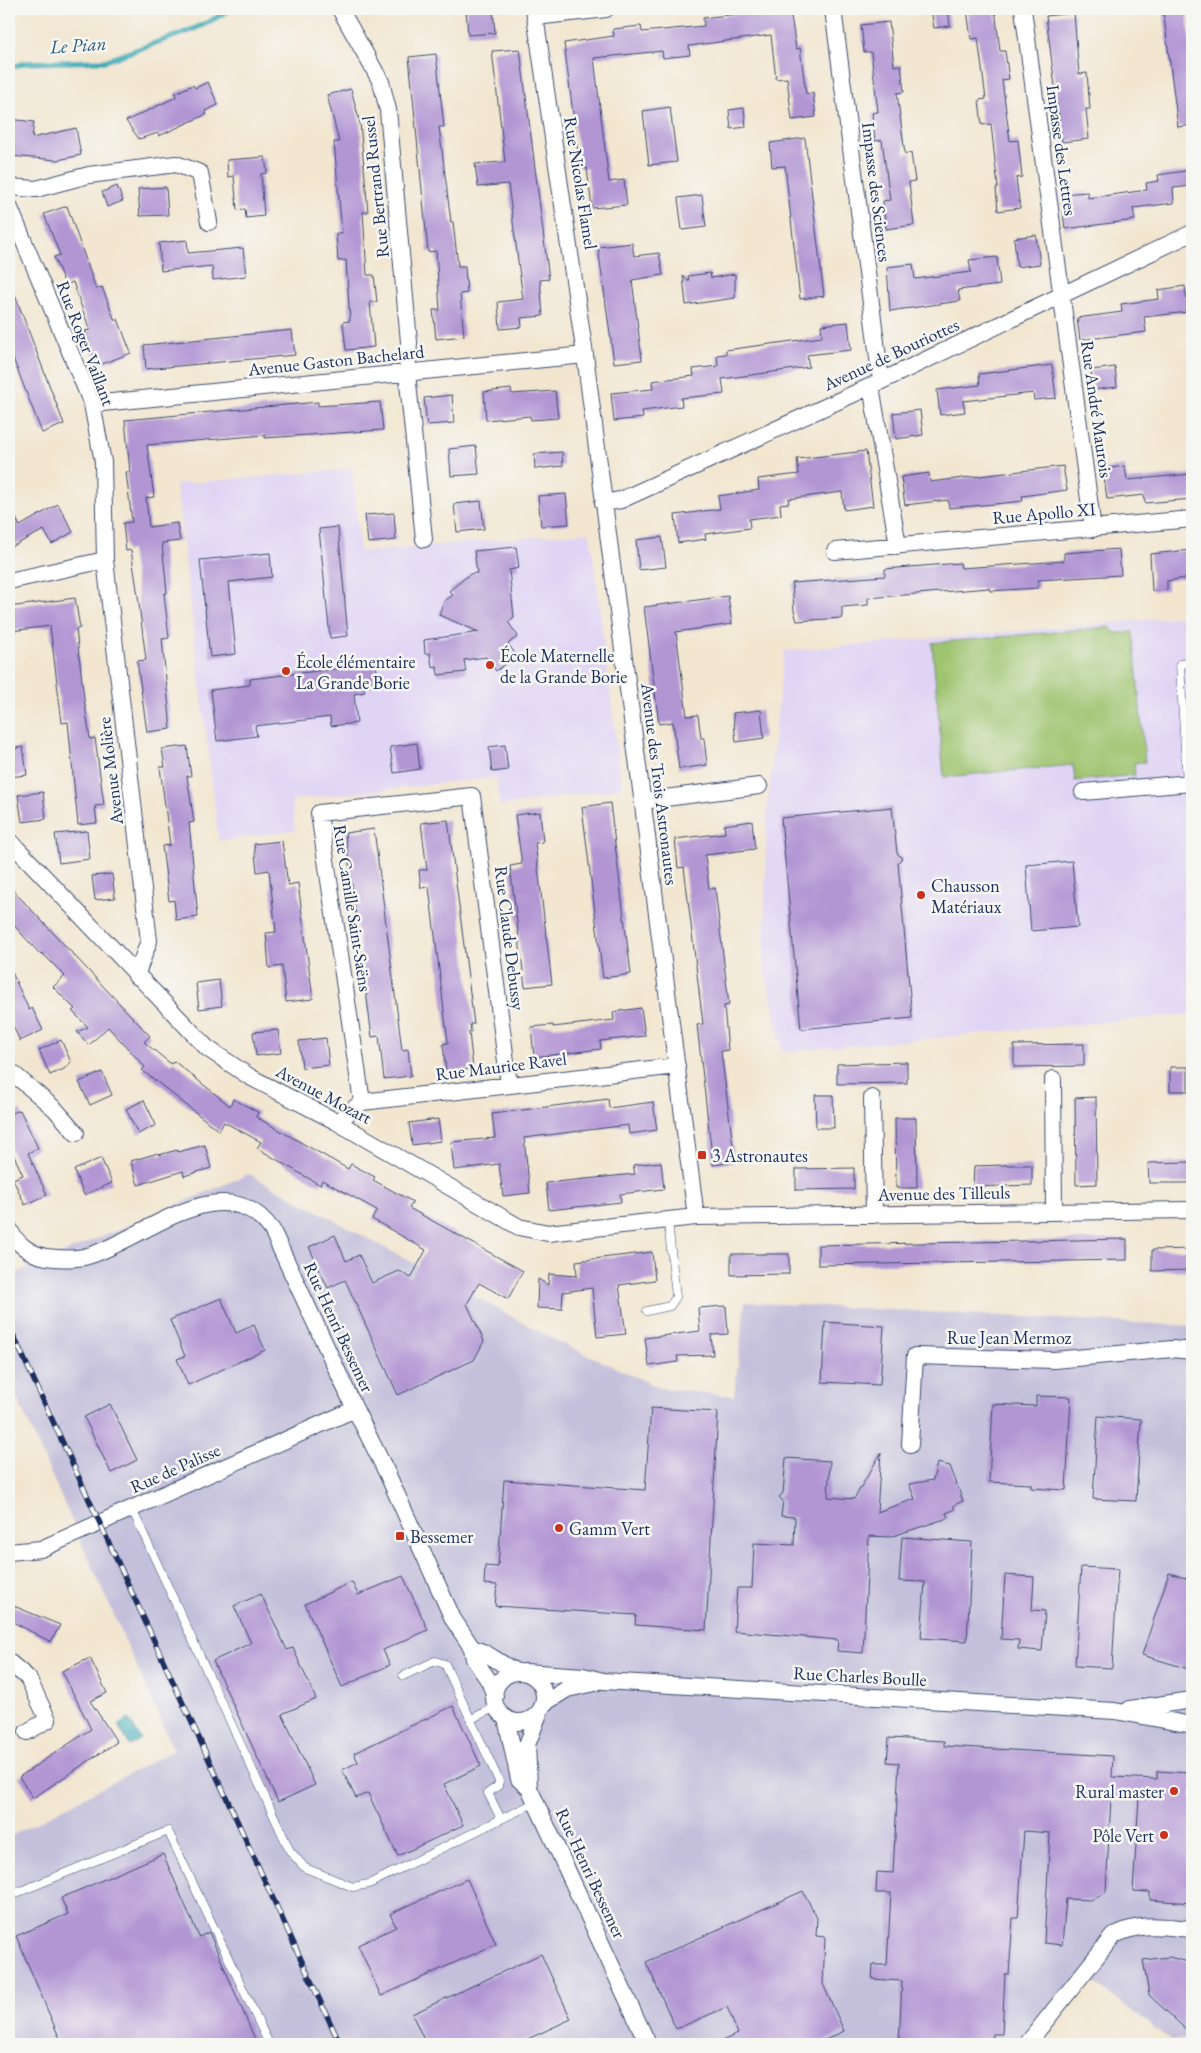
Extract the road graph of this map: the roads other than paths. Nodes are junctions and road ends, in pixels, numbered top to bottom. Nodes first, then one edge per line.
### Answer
1 (340, 9) edge
2 (606, 9) edge
3 (833, 9) edge
4 (1022, 9) edge
5 (535, 13) edge
6 (9, 187) edge
7 (9, 206) edge
8 (209, 222) dead end
9 (1192, 233) edge
10 (1061, 296) junction
11 (585, 355) junction
12 (407, 373) junction
13 (876, 384) junction
14 (92, 404) junction
15 (603, 503) junction
16 (1192, 519) edge
17 (1093, 529) junction
18 (424, 539) dead end
19 (898, 546) junction
20 (835, 551) dead end
21 (105, 560) junction
22 (9, 582) edge
23 (1192, 663) edge
24 (1190, 783) edge
25 (759, 786) dead end
26 (1083, 792) dead end
27 (472, 796) joint
28 (642, 801) junction
29 (9, 840) edge
30 (136, 976) junction
31 (677, 1066) junction
32 (9, 1070) edge
33 (1053, 1079) dead end
34 (508, 1085) junction
35 (872, 1098) dead end
36 (362, 1102) junction
37 (337, 1122) junction
38 (76, 1133) dead end
39 (1192, 1210) edge
40 (1054, 1211) junction
41 (874, 1215) junction
42 (696, 1217) junction
43 (668, 1221) junction
44 (9, 1228) edge
45 (646, 1311) dead end
46 (1192, 1351) edge
47 (355, 1409) junction
48 (910, 1445) dead end
49 (132, 1509) junction
50 (9, 1552) edge
51 (472, 1648) junction
52 (9, 1662) edge
53 (521, 1672) junction
54 (403, 1676) dead end
55 (603, 1681) junction
56 (1192, 1700) edge
57 (499, 1707) junction
58 (541, 1708) junction
59 (1115, 1711) junction
60 (471, 1719) junction
61 (1192, 1725) edge
62 (27, 1732) dead end
63 (532, 1795) junction
64 (501, 1819) junction
65 (9, 1896) edge
66 (1192, 1929) edge
67 (269, 2044) edge
68 (648, 2044) edge
69 (1027, 2044) edge

1 - 12 street, Rue Bertrand Russel
2 - 5 street, Rue Nicolas Flamel
3 - 13 street, Impasse des Sciences
4 - 10 street, Impasse des Lettres
5 - 11 street, Rue Nicolas Flamel
6 - 8 street
7 - 14 street, Rue Roger Vaillant
9 - 10 street, Avenue de Bouriottes
10 - 13 street, Avenue de Bouriottes
10 - 17 street, Rue André Maurois
11 - 12 street, Avenue Gaston Bachelard
11 - 15 street, Avenue des Trois Astronautes
12 - 14 street, Avenue Gaston Bachelard
12 - 18 street, Rue Bertrand Russel
13 - 15 street, Avenue de Bouriottes
13 - 19 street
14 - 21 street, Rue Roger Vaillant
15 - 28 street, Avenue des Trois Astronautes
16 - 17 street, Rue Apollo XI
17 - 19 street, Rue Apollo XI
19 - 20 street, Rue Apollo XI
21 - 22 street
21 - 30 street, Avenue Molière
23 - 24 lane
24 - 26 street
25 - 28 street
27 - 34 street, Rue Claude Debussy
27 - 36 street, Rue Camille Saint-Saëns
28 - 31 street, Avenue des Trois Astronautes
29 - 30 street, Avenue Mozart
30 - 37 street, Avenue Mozart
31 - 34 street, Rue Maurice Ravel
31 - 42 street, Avenue des Trois Astronautes
32 - 38 street
33 - 40 street
34 - 36 street, Rue Maurice Ravel
35 - 41 street
36 - 37 street
37 - 43 street, Avenue Mozart
39 - 40 street, Avenue des Tilleuls
40 - 41 street, Avenue des Tilleuls
41 - 42 street, Avenue des Tilleuls
42 - 43 street, Avenue Mozart
43 - 45 lane
44 - 47 street, Rue Henri Bessemer
46 - 48 street, Rue Jean Mermoz
47 - 49 street, Rue de Palisse
47 - 51 street, Rue Henri Bessemer
49 - 50 street, Rue de Palisse
49 - 64 lane
51 - 53 street, Rue Henri Bessemer
51 - 57 street, Rue Henri Bessemer
52 - 62 street
53 - 55 street, Rue Charles Boulle
53 - 57 street
53 - 58 street, Rue Henri Bessemer
54 - 60 lane
55 - 58 street, Rue Charles Boulle
55 - 59 street, Rue Charles Boulle
56 - 59 street, Rue Charles Boulle
57 - 58 street
57 - 60 lane
57 - 63 street, Rue Henri Bessemer
58 - 63 street
59 - 61 street, Rue Charles Boulle
60 - 64 lane
63 - 64 lane
63 - 68 street, Rue Henri Bessemer
65 - 67 lane
66 - 69 street

